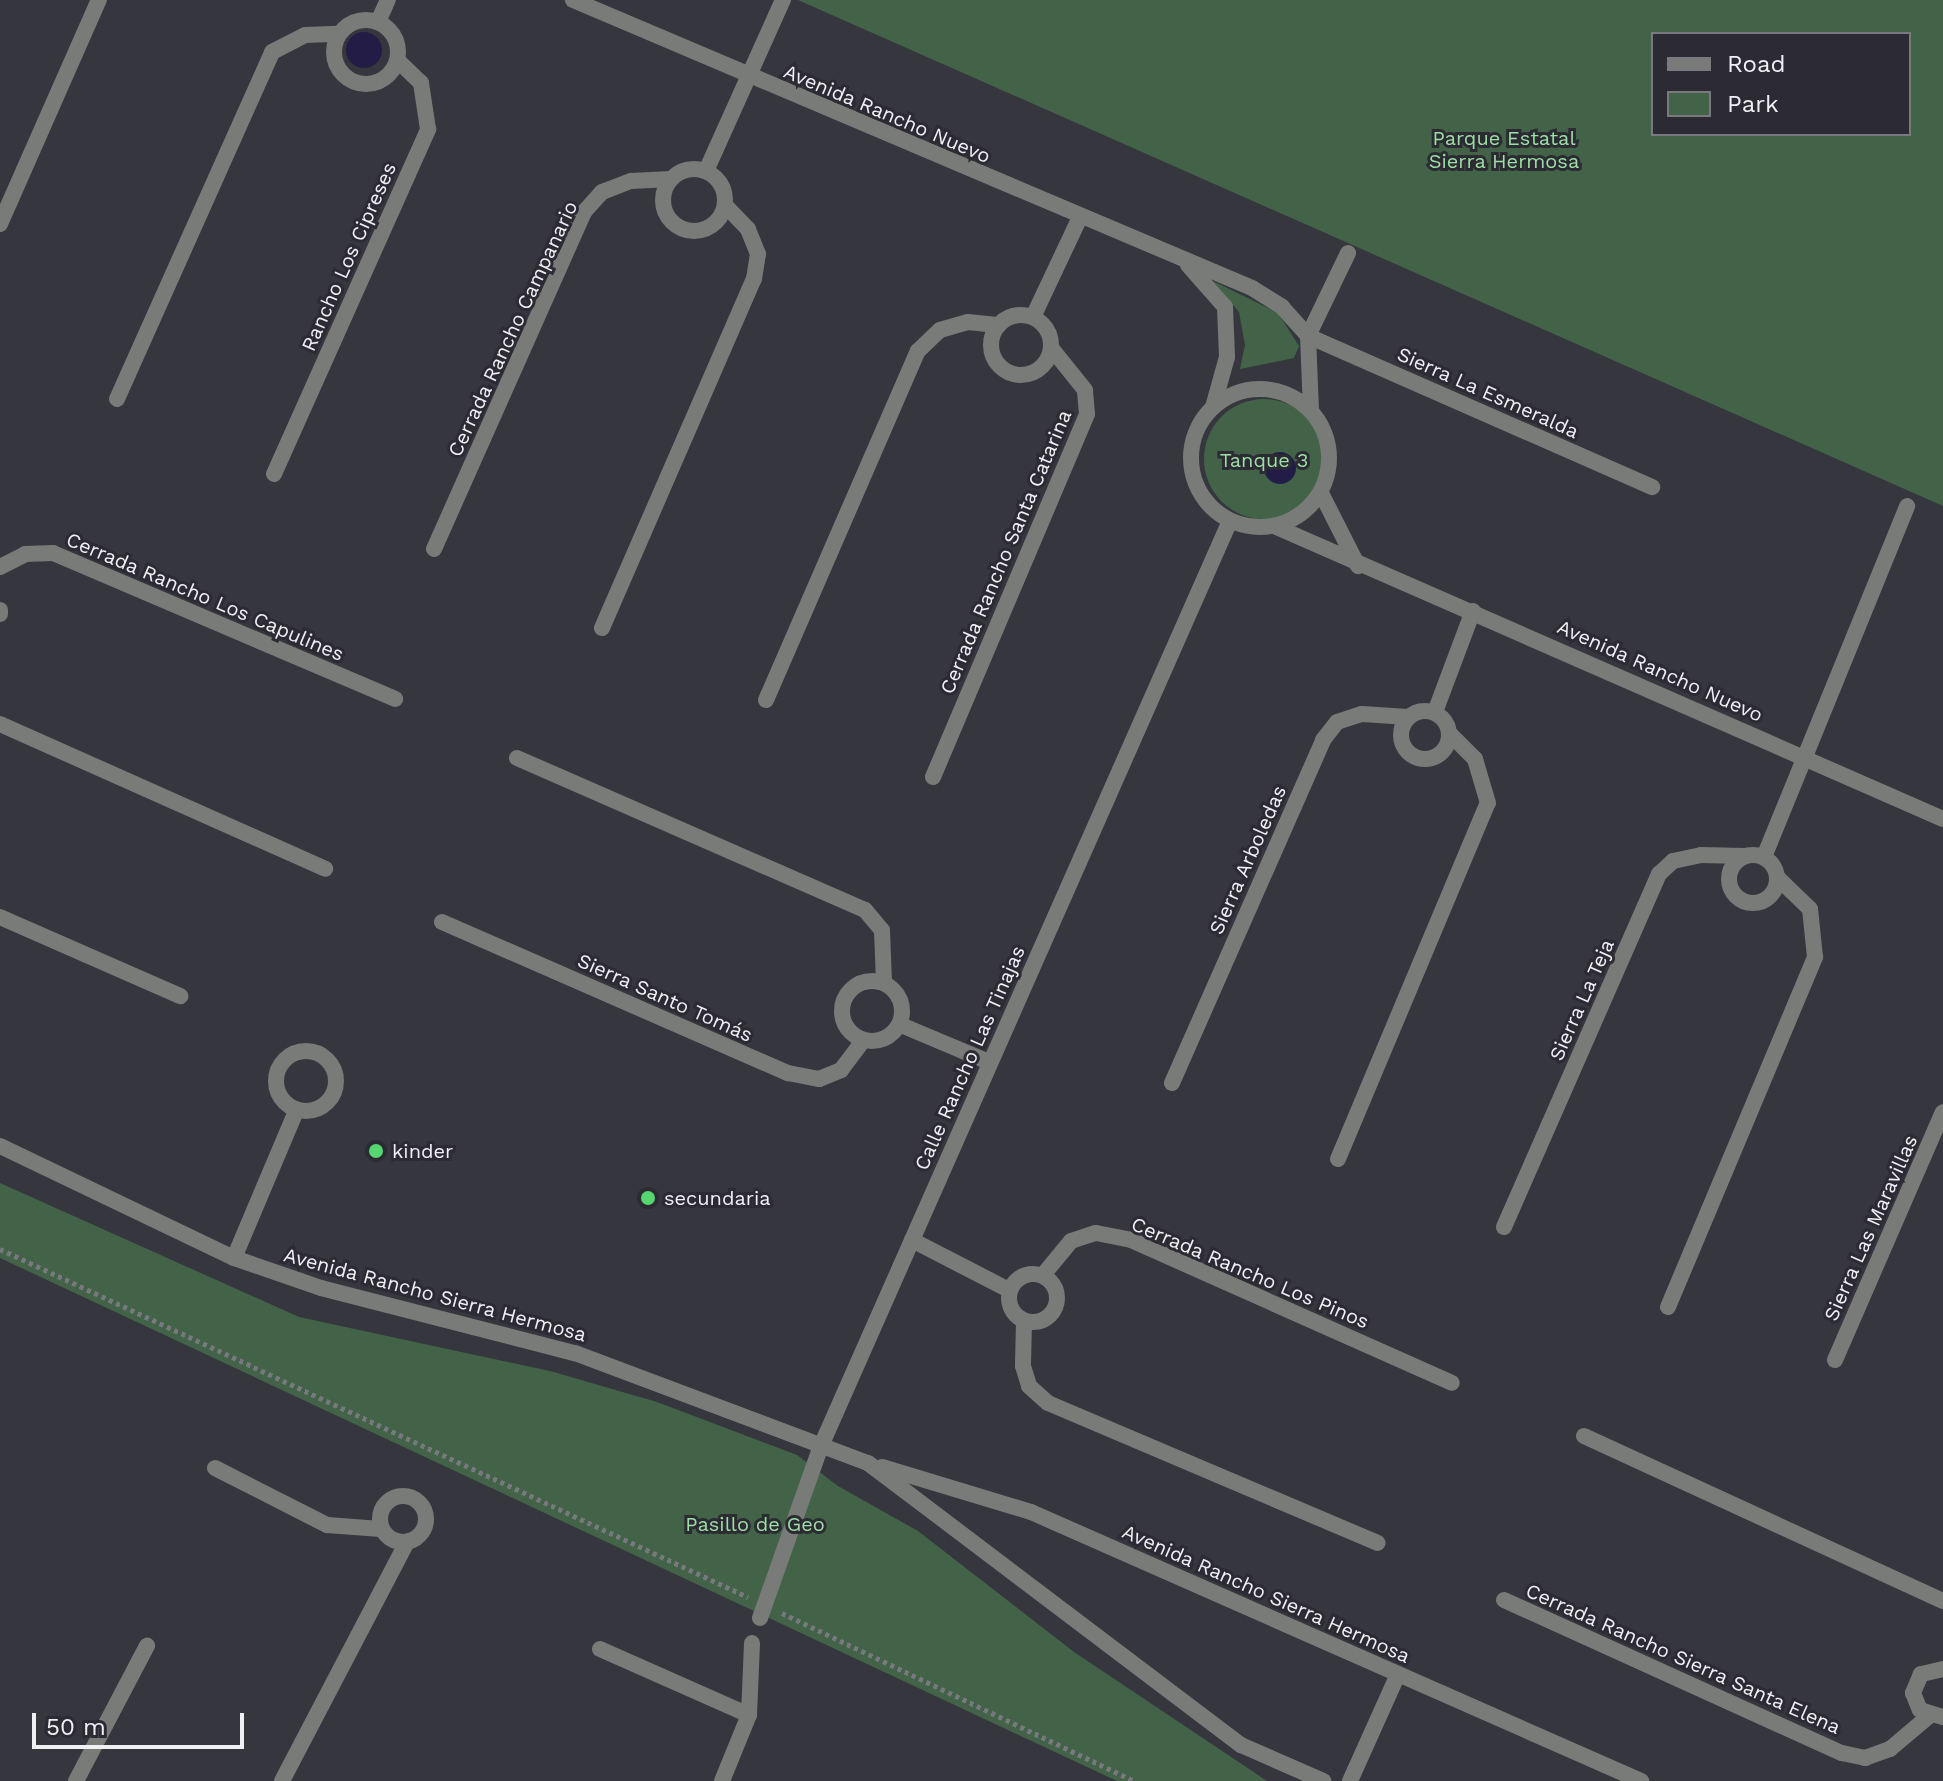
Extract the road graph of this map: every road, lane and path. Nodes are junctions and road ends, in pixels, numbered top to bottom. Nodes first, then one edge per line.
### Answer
1 (99, 0) edge
2 (388, 0) edge
3 (573, 0) edge
4 (783, 0) edge
5 (378, 22) junction
6 (338, 34) junction
7 (398, 61) junction
8 (748, 77) junction
9 (706, 171) junction
10 (671, 179) junction
11 (725, 205) junction
12 (1080, 217) junction
13 (0, 224) edge
14 (1348, 253) dead end
15 (1187, 264) junction
16 (1033, 317) junction
17 (999, 325) junction
18 (1308, 336) junction
19 (1052, 349) junction
20 (117, 399) dead end
21 (1213, 407) junction
22 (1311, 410) junction
23 (274, 474) dead end
24 (1652, 487) dead end
25 (1321, 493) junction
26 (1907, 506) dead end
27 (1230, 521) junction
28 (1274, 526) junction
29 (434, 549) dead end
30 (1358, 566) junction
31 (0, 567) edge
32 (1473, 611) junction
33 (602, 628) dead end
34 (395, 699) dead end
35 (766, 700) dead end
36 (1435, 712) junction
37 (1408, 717) junction
38 (0, 724) edge
39 (1449, 733) junction
40 (1803, 756) junction
41 (517, 758) dead end
42 (933, 777) dead end
43 (1943, 819) edge
44 (1745, 856) junction
45 (1764, 857) junction
46 (325, 869) dead end
47 (1778, 878) junction
48 (0, 917) edge
49 (442, 922) dead end
50 (884, 982) junction
51 (180, 996) dead end
52 (901, 1025) junction
53 (863, 1041) junction
54 (989, 1062) junction
55 (1172, 1083) dead end
56 (296, 1111) dead end
57 (1943, 1112) edge
58 (0, 1146) edge
59 (1338, 1159) dead end
60 (1504, 1227) dead end
61 (912, 1240) junction
62 (0, 1249) edge
63 (234, 1258) junction
64 (1043, 1275) junction
65 (1009, 1290) junction
66 (1668, 1307) dead end
67 (1024, 1321) junction
68 (1835, 1360) dead end
69 (1452, 1383) dead end
70 (1584, 1436) dead end
71 (821, 1446) junction
72 (868, 1463) junction
73 (215, 1468) dead end
74 (381, 1529) junction
75 (407, 1542) junction
76 (1378, 1543) dead end
77 (1504, 1600) dead end
78 (1943, 1601) edge
79 (763, 1611) junction
80 (752, 1643) dead end
81 (147, 1646) dead end
82 (600, 1649) dead end
83 (1943, 1669) edge
84 (1398, 1674) junction
85 (749, 1715) junction
86 (1936, 1716) edge
87 (76, 1781) edge
88 (282, 1781) edge
89 (722, 1781) edge
90 (1135, 1781) edge
91 (1323, 1781) edge
92 (1350, 1781) edge
93 (1641, 1781) edge

1 - 13 street
2 - 5 street
3 - 8 street, Avenida Rancho Nuevo
4 - 8 street
5 - 6 street
5 - 7 street, Rancho Los Cipreses
6 - 7 street
6 - 20 street
7 - 23 street, Rancho Los Cipreses
8 - 9 street
8 - 12 street, Avenida Rancho Nuevo
9 - 10 street
9 - 11 street
10 - 11 street
10 - 29 street, Cerrada Rancho Campanario
11 - 33 street
12 - 15 street, Avenida Rancho Nuevo
12 - 16 street
14 - 18 street
15 - 18 street, Avenida Rancho Nuevo
15 - 21 street
16 - 17 street
16 - 19 street
17 - 19 street
17 - 35 street
18 - 22 street
18 - 24 street, Sierra La Esmeralda
19 - 42 street, Cerrada Rancho Santa Catarina
21 - 22 street
21 - 27 street
22 - 25 street
25 - 28 street
25 - 30 street
26 - 40 street
27 - 28 street
27 - 54 street, Calle Rancho Las Tinajas
28 - 30 street, Avenida Rancho Nuevo
30 - 32 street, Avenida Rancho Nuevo
31 - 34 street, Cerrada Rancho Los Capulines
32 - 36 street
32 - 40 street, Avenida Rancho Nuevo
36 - 37 street, Sierra Arboledas
36 - 39 street
37 - 39 street
37 - 55 street, Sierra Arboledas
38 - 46 street
39 - 59 street
40 - 43 street, Avenida Rancho Nuevo
40 - 45 street
41 - 50 street
44 - 45 street, Sierra La Teja
44 - 47 street
44 - 60 street, Sierra La Teja
45 - 47 street
47 - 66 street
48 - 51 street
49 - 53 street, Sierra Santo Tomás
50 - 52 street
50 - 53 street
52 - 53 street, Sierra Santo Tomás
52 - 54 street
54 - 61 street, Calle Rancho Las Tinajas
56 - 63 street
57 - 68 street, Sierra Las Maravillas
58 - 63 street, Avenida Rancho Sierra Hermosa
61 - 65 street
61 - 71 street, Calle Rancho Las Tinajas
62 - 79 path
63 - 71 street, Avenida Rancho Sierra Hermosa
64 - 65 street
64 - 67 street
64 - 69 street, Cerrada Rancho Los Pinos
65 - 67 street
67 - 76 street
70 - 78 street
71 - 72 street, Avenida Rancho Sierra Hermosa
71 - 79 street, Calle Rancho Las Tinajas
72 - 84 street, Avenida Rancho Sierra Hermosa
72 - 91 street, Avenida Rancho Sierra Hermosa
73 - 74 street
74 - 75 street
74 - 75 street
75 - 88 street
77 - 86 street, Cerrada Rancho Sierra Santa Elena
79 - 90 path
80 - 85 street
81 - 87 street
82 - 85 street
83 - 86 street
84 - 92 street
84 - 93 street, Avenida Rancho Sierra Hermosa
85 - 89 street

